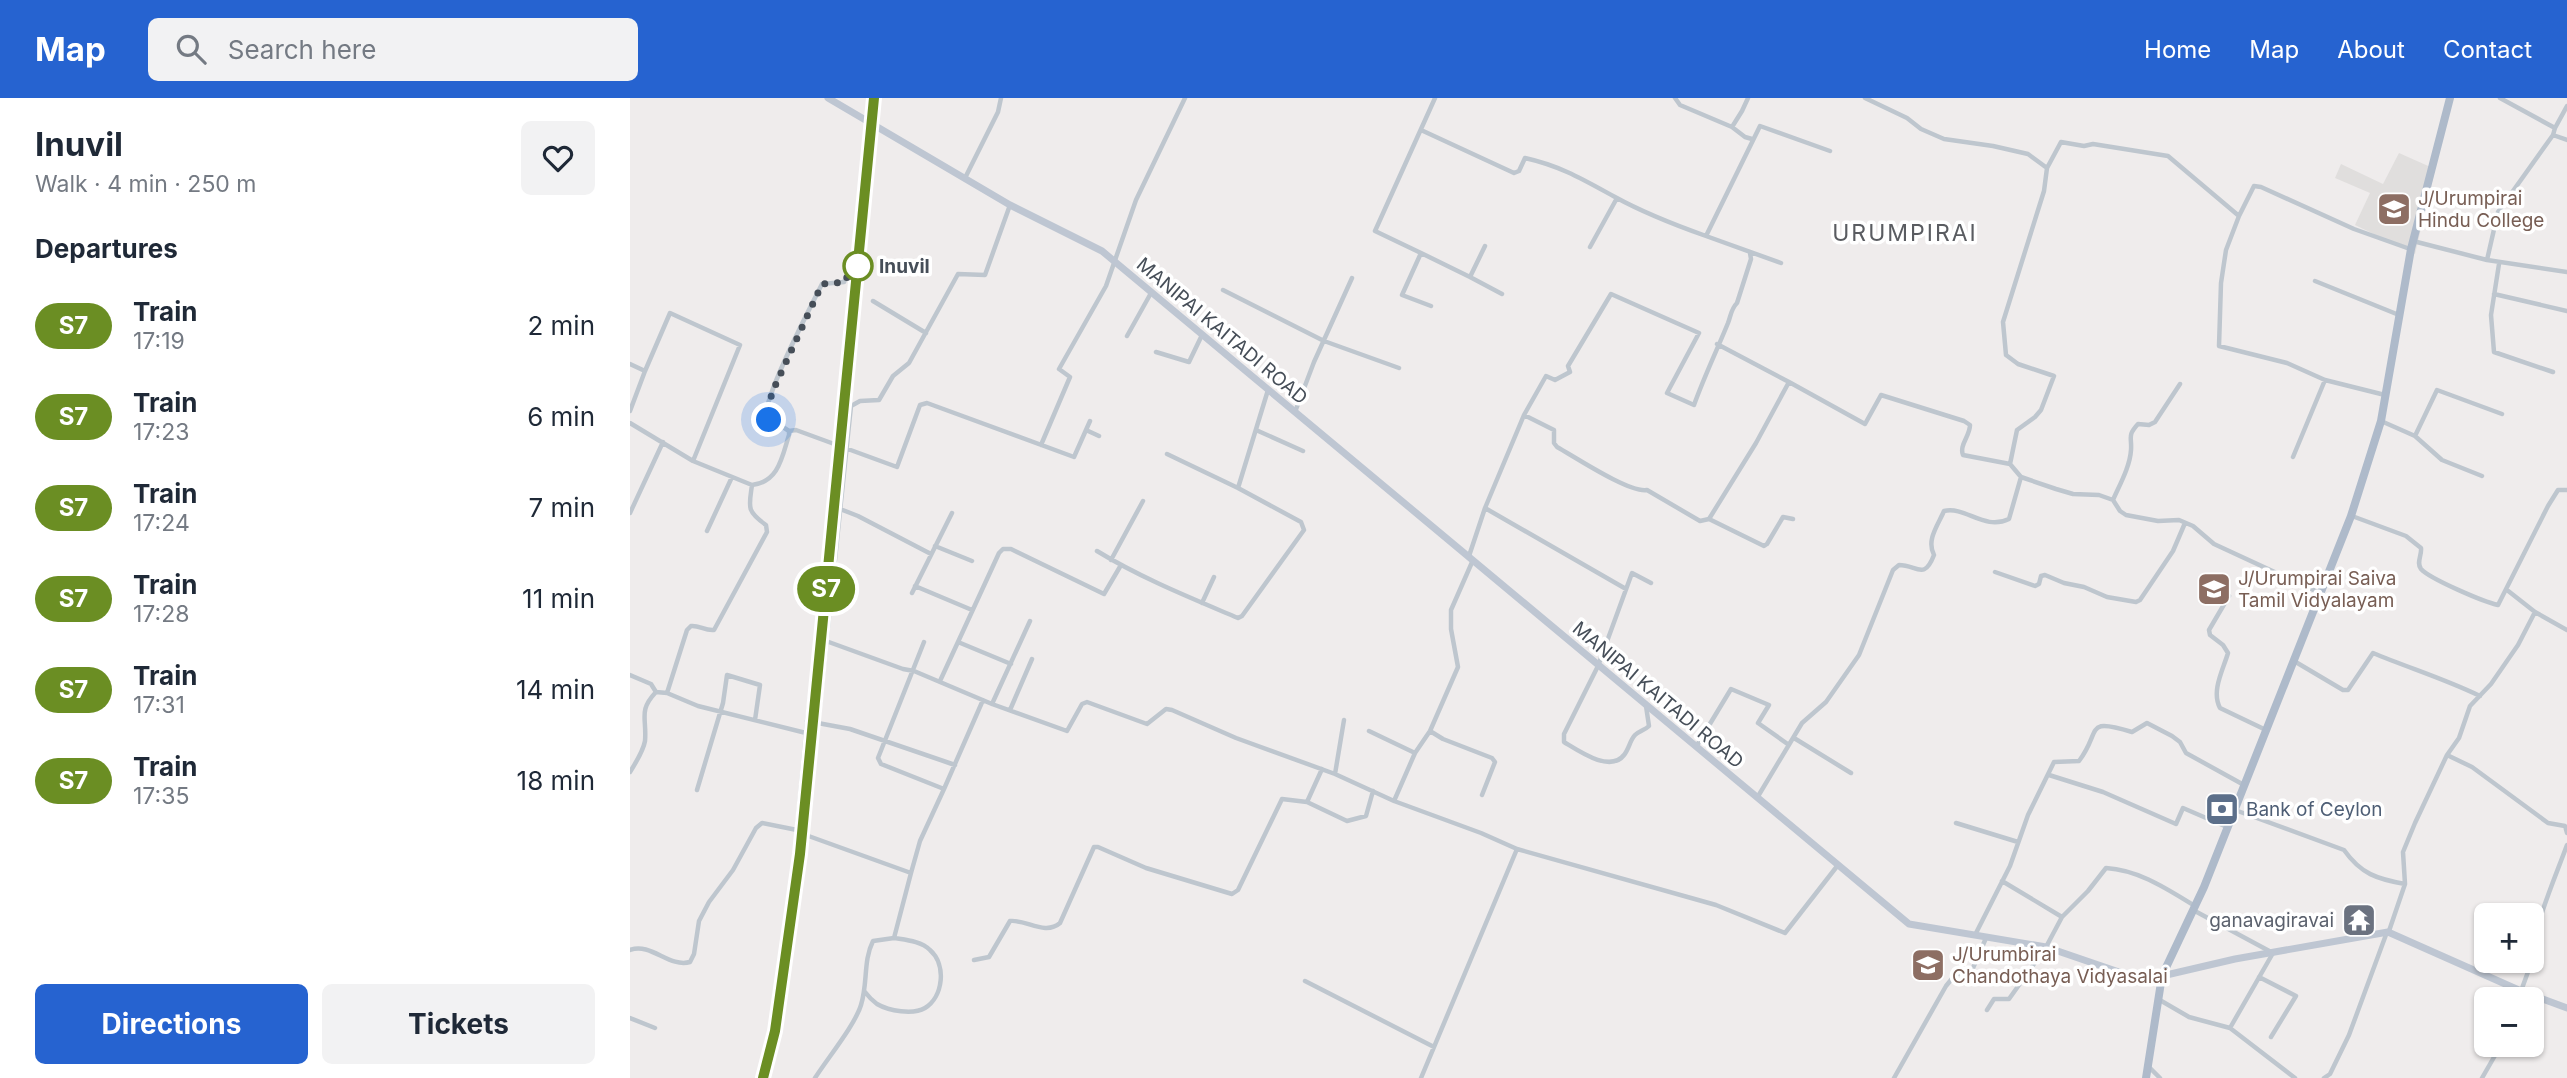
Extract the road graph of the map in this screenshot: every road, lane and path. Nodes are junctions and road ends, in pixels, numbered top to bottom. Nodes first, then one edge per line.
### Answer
1 (828, 98) edge
2 (869, 98) edge
3 (1002, 98) edge
4 (1185, 98) edge
5 (1435, 98) edge
6 (1675, 98) edge
7 (1748, 98) edge
8 (1865, 98) edge
9 (2450, 98) edge
10 (2500, 98) edge
11 (2514, 98) edge
12 (2512, 104) junction
13 (2567, 106) edge
14 (867, 122) junction
15 (1732, 127) junction
16 (2555, 128) junction
17 (1421, 130) junction
18 (2553, 135) junction
19 (1752, 139) junction
20 (2567, 140) edge
21 (1830, 151) dead end
22 (2048, 168) junction
23 (965, 178) junction
24 (1617, 198) junction
25 (1010, 205) junction
26 (2239, 216) junction
27 (1706, 236) junction
28 (2412, 245) junction
29 (1485, 246) dead end
30 (1590, 247) dead end
31 (1421, 253) junction
32 (1750, 253) junction
33 (2487, 260) junction
34 (1114, 261) junction
35 (1781, 263) dead end
36 (2499, 264) junction
37 (2567, 272) edge
38 (1470, 277) junction
39 (1352, 278) dead end
40 (2315, 281) dead end
41 (1223, 290) dead end
42 (1151, 292) junction
43 (1502, 293) dead end
44 (2494, 294) junction
45 (873, 302) dead end
46 (1431, 306) dead end
47 (2567, 311) edge
48 (2400, 315) junction
49 (926, 333) junction
50 (1202, 334) junction
51 (1127, 336) dead end
52 (1324, 341) junction
53 (1717, 344) junction
54 (1156, 352) dead end
55 (630, 364) edge
56 (1399, 368) dead end
57 (645, 371) junction
58 (2553, 372) dead end
59 (2325, 380) junction
60 (1789, 382) junction
61 (2180, 384) dead end
62 (1268, 390) junction
63 (2386, 396) junction
64 (630, 411) edge
65 (1295, 413) junction
66 (2502, 414) dead end
67 (1524, 415) junction
68 (1090, 421) dead end
69 (2381, 421) junction
70 (630, 423) edge
71 (1086, 430) junction
72 (1256, 430) junction
73 (789, 431) junction
74 (1099, 436) dead end
75 (2415, 436) junction
76 (663, 442) junction
77 (1041, 444) junction
78 (845, 447) junction
79 (1303, 451) dead end
80 (1167, 454) dead end
81 (2293, 457) dead end
82 (693, 461) junction
83 (2010, 464) junction
84 (2482, 476) dead end
85 (732, 477) junction
86 (2021, 477) junction
87 (752, 485) junction
88 (1238, 488) junction
89 (2567, 490) edge
90 (2113, 500) junction
91 (1143, 502) dead end
92 (1485, 508) junction
93 (840, 509) junction
94 (630, 513) edge
95 (952, 513) dead end
96 (2351, 516) junction
97 (1709, 519) junction
98 (1793, 519) dead end
99 (2185, 523) junction
100 (706, 531) dead end
101 (935, 546) junction
102 (1097, 551) dead end
103 (931, 554) junction
104 (1471, 557) junction
105 (1111, 560) junction
106 (972, 561) dead end
107 (1121, 565) junction
108 (1996, 572) dead end
109 (1214, 577) dead end
110 (1651, 583) dead end
111 (915, 586) junction
112 (1626, 589) junction
113 (2507, 590) junction
114 (912, 593) dead end
115 (2320, 593) junction
116 (2229, 596) dead end
117 (1202, 603) junction
118 (972, 610) junction
119 (2535, 612) junction
120 (1030, 621) dead end
121 (820, 622) dead end
122 (2567, 630) edge
123 (826, 641) junction
124 (924, 642) dead end
125 (958, 642) junction
126 (1032, 659) dead end
127 (2294, 661) junction
128 (1011, 664) junction
129 (1598, 666) junction
130 (914, 671) junction
131 (630, 675) edge
132 (940, 681) junction
133 (656, 692) junction
134 (667, 693) junction
135 (2480, 696) junction
136 (983, 700) junction
137 (992, 704) junction
138 (1646, 705) junction
139 (720, 710) junction
140 (1010, 710) junction
141 (755, 720) junction
142 (1344, 720) dead end
143 (807, 721) junction
144 (818, 722) junction
145 (2266, 730) junction
146 (1430, 731) junction
147 (1369, 732) dead end
148 (806, 733) junction
149 (1794, 737) junction
150 (883, 740) junction
151 (1789, 745) junction
152 (1696, 748) junction
153 (1415, 753) junction
154 (2447, 755) junction
155 (955, 765) junction
156 (1322, 769) junction
157 (630, 772) edge
158 (1851, 773) dead end
159 (1335, 774) junction
160 (2049, 775) junction
161 (2244, 785) junction
162 (944, 789) junction
163 (697, 790) dead end
164 (1373, 791) junction
165 (1482, 795) dead end
166 (1757, 799) junction
167 (1394, 801) junction
168 (1307, 802) junction
169 (2235, 810) junction
170 (1956, 823) dead end
171 (2228, 827) junction
172 (797, 830) junction
173 (2567, 833) edge
174 (2018, 842) junction
175 (2567, 845) edge
176 (1517, 849) junction
177 (1838, 865) junction
178 (911, 873) junction
179 (2002, 881) junction
180 (2405, 884) junction
181 (2544, 907) edge
182 (2194, 908) junction
183 (2062, 917) junction
184 (2388, 932) junction
185 (1974, 936) junction
186 (1987, 937) junction
187 (894, 938) junction
188 (2046, 947) junction
189 (630, 950) edge
190 (2273, 953) junction
191 (974, 960) dead end
192 (2162, 976) junction
193 (2259, 977) junction
194 (1305, 981) dead end
195 (2508, 987) edge
196 (865, 992) junction
197 (2158, 999) junction
198 (2544, 1001) edge
199 (2567, 1008) edge
200 (1987, 1010) dead end
201 (630, 1018) edge
202 (655, 1028) dead end
203 (2230, 1028) junction
204 (2271, 1037) dead end
205 (1434, 1047) junction
206 (2494, 1057) edge
207 (2148, 1066) junction
208 (815, 1078) edge
209 (1421, 1078) edge
210 (1894, 1078) edge
211 (2146, 1078) edge
212 (2160, 1078) edge
213 (2295, 1078) edge
214 (2324, 1078) edge
215 (2482, 1078) edge

1 - 14 main road, MANIPAI KAITADI ROAD
2 - 14 street
3 - 23 street
4 - 34 street
5 - 17 street
6 - 15 street
7 - 15 street
8 - 22 street
9 - 28 main road
10 - 12 street
11 - 12 street
12 - 16 street
13 - 16 street
14 - 23 main road, MANIPAI KAITADI ROAD
14 - 73 street
15 - 19 street
16 - 18 street
17 - 24 street
17 - 31 street
18 - 20 street
18 - 33 street
19 - 21 street
19 - 27 street
22 - 26 street
22 - 83 street
23 - 25 main road, MANIPAI KAITADI ROAD
24 - 27 street
24 - 30 street
25 - 34 main road, MANIPAI KAITADI ROAD
25 - 49 street
26 - 28 street
26 - 59 street
27 - 32 street
28 - 33 street
28 - 48 main road
29 - 38 street
31 - 38 street
31 - 46 street
32 - 35 street
32 - 53 street
33 - 36 street
34 - 42 main road, MANIPAI KAITADI ROAD
34 - 77 street
36 - 37 street
36 - 44 street
38 - 43 street
39 - 52 street
40 - 48 street
41 - 52 street
42 - 50 main road, MANIPAI KAITADI ROAD
42 - 51 street
44 - 47 street
44 - 58 street
45 - 49 street
48 - 63 main road
49 - 78 street
50 - 54 street
50 - 62 main road, MANIPAI KAITADI ROAD
52 - 56 street
52 - 65 street
53 - 60 street
53 - 67 street
55 - 57 street
57 - 64 street
57 - 82 street
59 - 63 street
59 - 81 street
60 - 83 street
60 - 97 street
61 - 90 street
62 - 65 main road, MANIPAI KAITADI ROAD
62 - 72 street
63 - 69 main road
65 - 104 main road, MANIPAI KAITADI ROAD
66 - 75 street
67 - 92 street
67 - 97 street
68 - 71 street
69 - 75 street
69 - 96 main road
70 - 76 street
71 - 74 street
71 - 77 street
72 - 79 street
72 - 88 street
73 - 78 street
73 - 87 street
75 - 84 street
76 - 82 street
76 - 94 street
77 - 78 street
78 - 93 street
80 - 88 street
82 - 85 street
83 - 86 street
85 - 87 street
85 - 100 street
86 - 90 street
86 - 149 street
87 - 134 street
88 - 117 street
89 - 113 street
90 - 99 street
91 - 105 street
92 - 104 street
92 - 112 street
93 - 103 street
93 - 123 street
95 - 101 street
96 - 113 street
96 - 115 main road
97 - 98 street
99 - 108 street
99 - 115 street
101 - 103 street
101 - 106 street
102 - 105 street
103 - 111 street
104 - 129 main road, MANIPAI KAITADI ROAD
104 - 146 street
105 - 107 street
107 - 117 street
107 - 118 street
109 - 117 street
110 - 112 street
111 - 114 street
111 - 118 street
112 - 129 street
113 - 119 street
115 - 127 main road
116 - 145 street
118 - 125 street
119 - 122 street
119 - 135 street
120 - 128 street
121 - 143 street
123 - 130 street
123 - 144 street
124 - 130 street
125 - 128 street
125 - 132 street
126 - 140 street
127 - 135 street
127 - 145 main road
128 - 137 street
129 - 138 main road, MANIPAI KAITADI ROAD
129 - 138 street
130 - 132 street
130 - 150 street
131 - 133 street
132 - 136 street
133 - 134 street
133 - 157 street
134 - 139 street
135 - 154 street
136 - 137 street
136 - 155 street
137 - 140 street
138 - 152 main road, MANIPAI KAITADI ROAD
139 - 141 street
139 - 141 street
139 - 163 street
140 - 156 street
141 - 148 street
142 - 159 street
143 - 144 street
143 - 148 street
144 - 150 street
145 - 161 main road
146 - 153 street
146 - 165 street
147 - 153 street
148 - 172 street
149 - 151 street
149 - 158 street
150 - 155 street
150 - 162 street
151 - 152 street
151 - 166 street
152 - 166 main road, MANIPAI KAITADI ROAD
153 - 167 street
154 - 173 street
154 - 180 street
155 - 162 street
156 - 159 street
156 - 168 street
159 - 164 street
160 - 161 street
160 - 171 street
160 - 174 street
161 - 169 main road
162 - 178 street
164 - 167 street
164 - 168 street
166 - 177 main road, MANIPAI KAITADI ROAD
167 - 176 street
168 - 191 street
169 - 171 main road
169 - 180 street
170 - 174 street
171 - 182 main road
172 - 178 street
172 - 189 street
174 - 179 street
175 - 181 street
176 - 177 street
176 - 205 street
177 - 185 main road, MANIPAI KAITADI ROAD
178 - 187 street
179 - 183 street
179 - 185 street
180 - 184 street
182 - 183 street
182 - 190 street
182 - 192 main road
183 - 188 street
184 - 190 main road, MANIPAI KAITADI ROAD
184 - 195 main road
184 - 214 street
185 - 186 main road, MANIPAI KAITADI ROAD
186 - 188 main road, MANIPAI KAITADI ROAD
186 - 210 street
187 - 196 street
187 - 196 street
188 - 192 main road, MANIPAI KAITADI ROAD
188 - 200 street
190 - 192 main road, MANIPAI KAITADI ROAD
190 - 193 street
192 - 197 main road
193 - 203 street
193 - 204 street
194 - 205 street
196 - 208 street
197 - 203 street
197 - 207 main road
198 - 199 main road
201 - 202 street
203 - 213 street
205 - 209 street
206 - 215 street
207 - 211 main road
207 - 212 street

